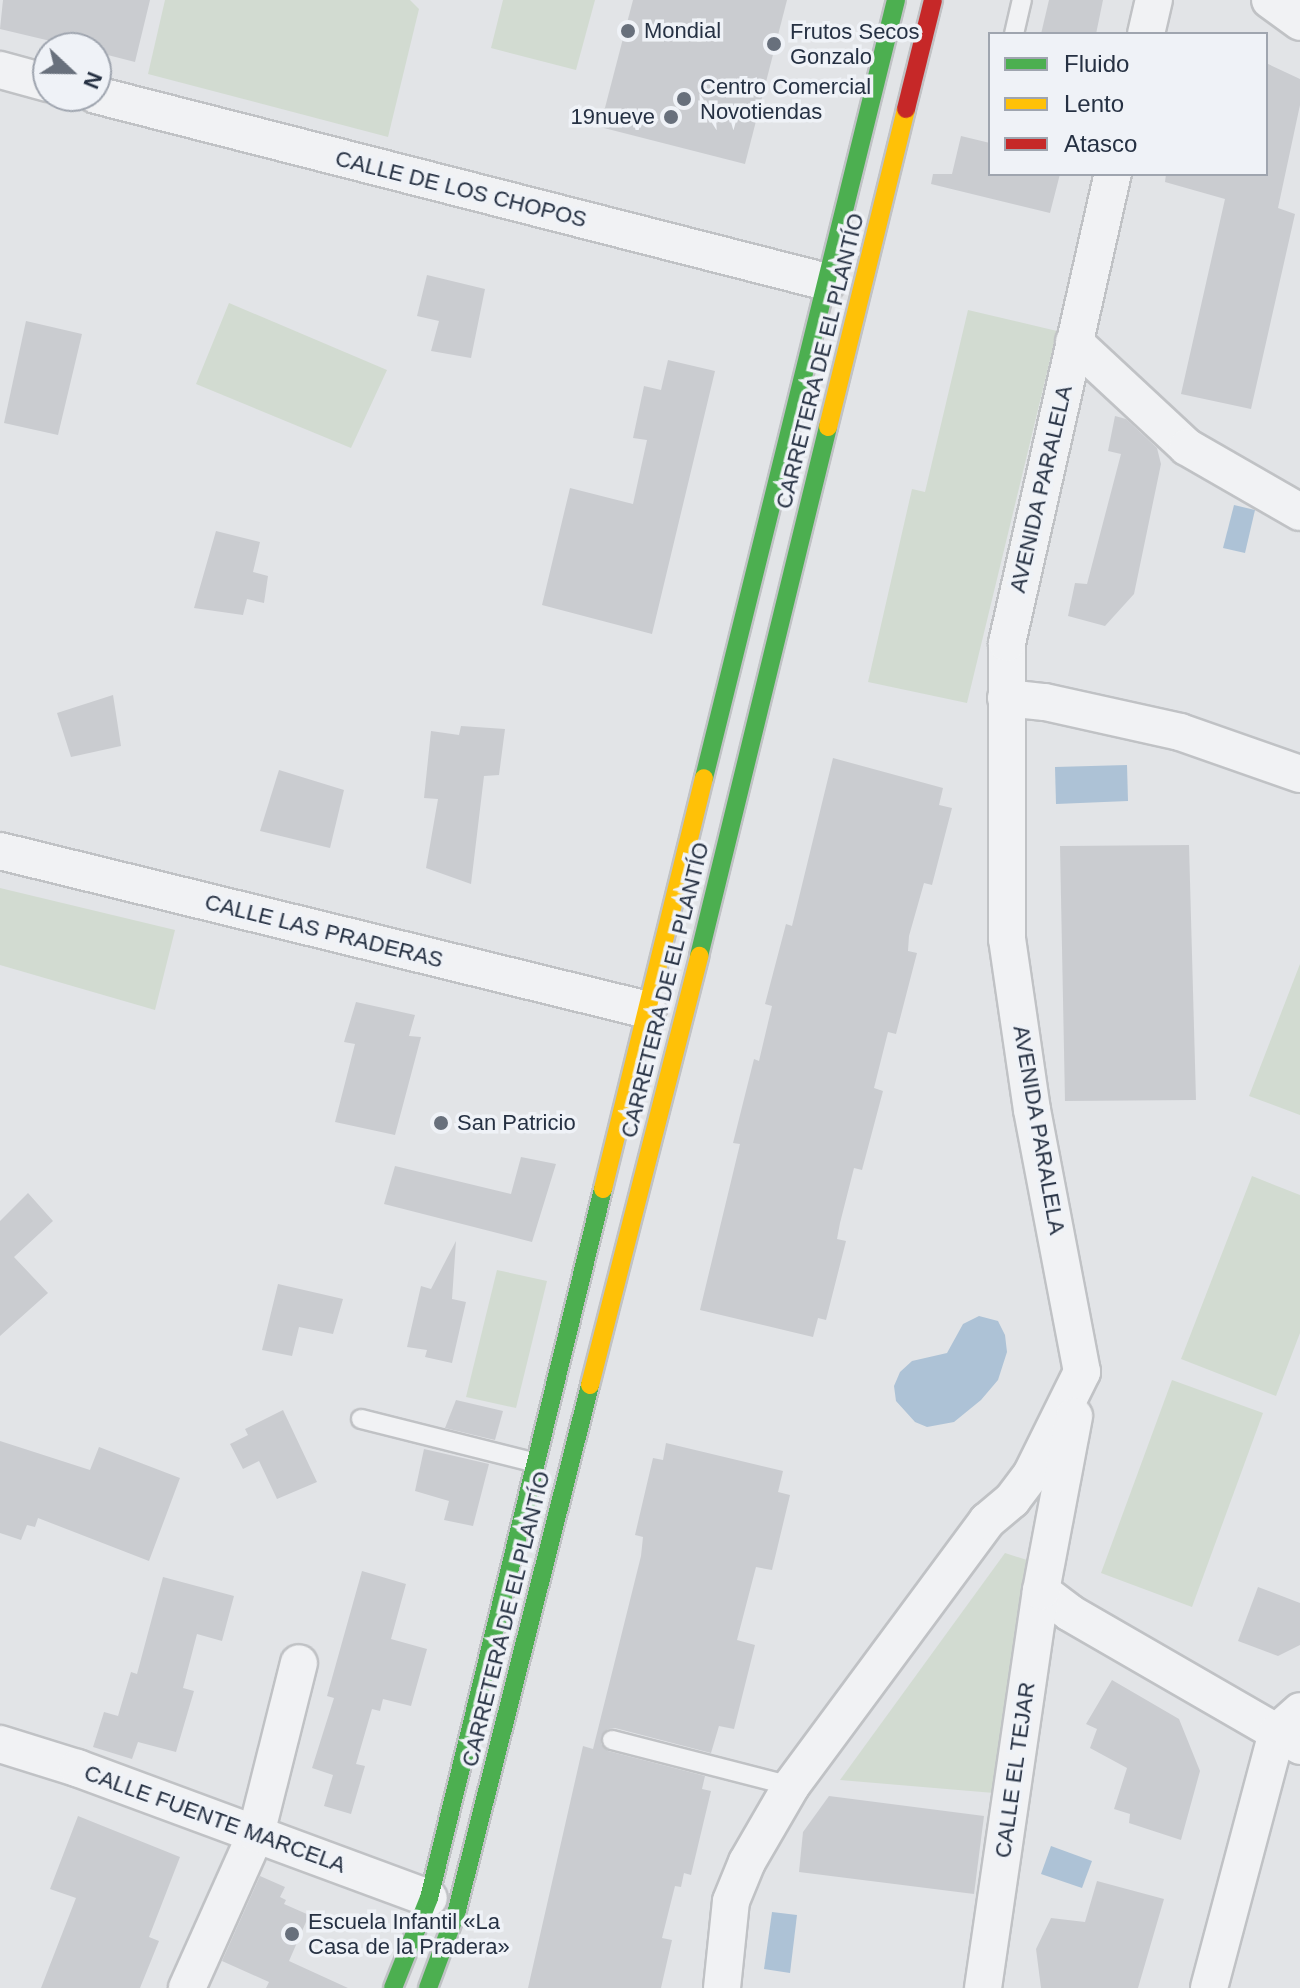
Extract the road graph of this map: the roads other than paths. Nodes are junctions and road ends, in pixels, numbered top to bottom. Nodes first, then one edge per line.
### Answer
1 (896, 0) edge
2 (933, 0) edge
3 (1022, 0) edge
4 (1154, 0) edge
5 (1270, 0) edge
6 (1300, 22) edge
7 (1014, 32) edge
8 (1146, 32) edge
9 (0, 70) edge
10 (32, 79) edge
11 (112, 99) edge
12 (1113, 176) edge
13 (827, 282) junction
14 (1074, 342) junction
15 (1300, 512) edge
16 (1006, 698) junction
17 (1300, 774) edge
18 (0, 851) edge
19 (648, 1010) junction
20 (1082, 1372) junction
21 (361, 1419) dead end
22 (536, 1463) junction
23 (987, 1521) junction
24 (1048, 1552) junction
25 (1041, 1591) junction
26 (299, 1663) dead end
27 (1292, 1730) edge
28 (612, 1740) dead end
29 (0, 1744) edge
30 (791, 1786) junction
31 (256, 1834) junction
32 (429, 1898) junction
33 (187, 1988) edge
34 (393, 1988) edge
35 (428, 1988) edge
36 (722, 1988) edge
37 (983, 1988) edge
38 (1209, 1988) edge

1 - 13 street, CARRETERA DE EL PLANTÍO
2 - 35 street, CARRETERA DE EL PLANTÍO
3 - 7 lane
4 - 8 street
5 - 6 street
9 - 10 street
11 - 13 street, CALLE DE LOS CHOPOS
12 - 14 street, AVENIDA PARALELA
13 - 19 street, CARRETERA DE EL PLANTÍO
14 - 15 street
14 - 16 street, AVENIDA PARALELA
16 - 17 street
16 - 20 street, AVENIDA PARALELA
18 - 19 street, CALLE LAS PRADERAS
19 - 22 street, CARRETERA DE EL PLANTÍO
20 - 23 street
20 - 24 street, CALLE EL TEJAR
21 - 22 lane
22 - 32 street, CARRETERA DE EL PLANTÍO
23 - 24 street
23 - 30 street
24 - 25 street, CALLE EL TEJAR
25 - 27 street
25 - 37 street, CALLE EL TEJAR
26 - 31 street
27 - 38 street
28 - 30 lane
29 - 31 street, CALLE FUENTE MARCELA
30 - 36 street
31 - 32 street, CALLE FUENTE MARCELA
31 - 33 street
32 - 34 street, CARRETERA DE EL PLANTÍO

